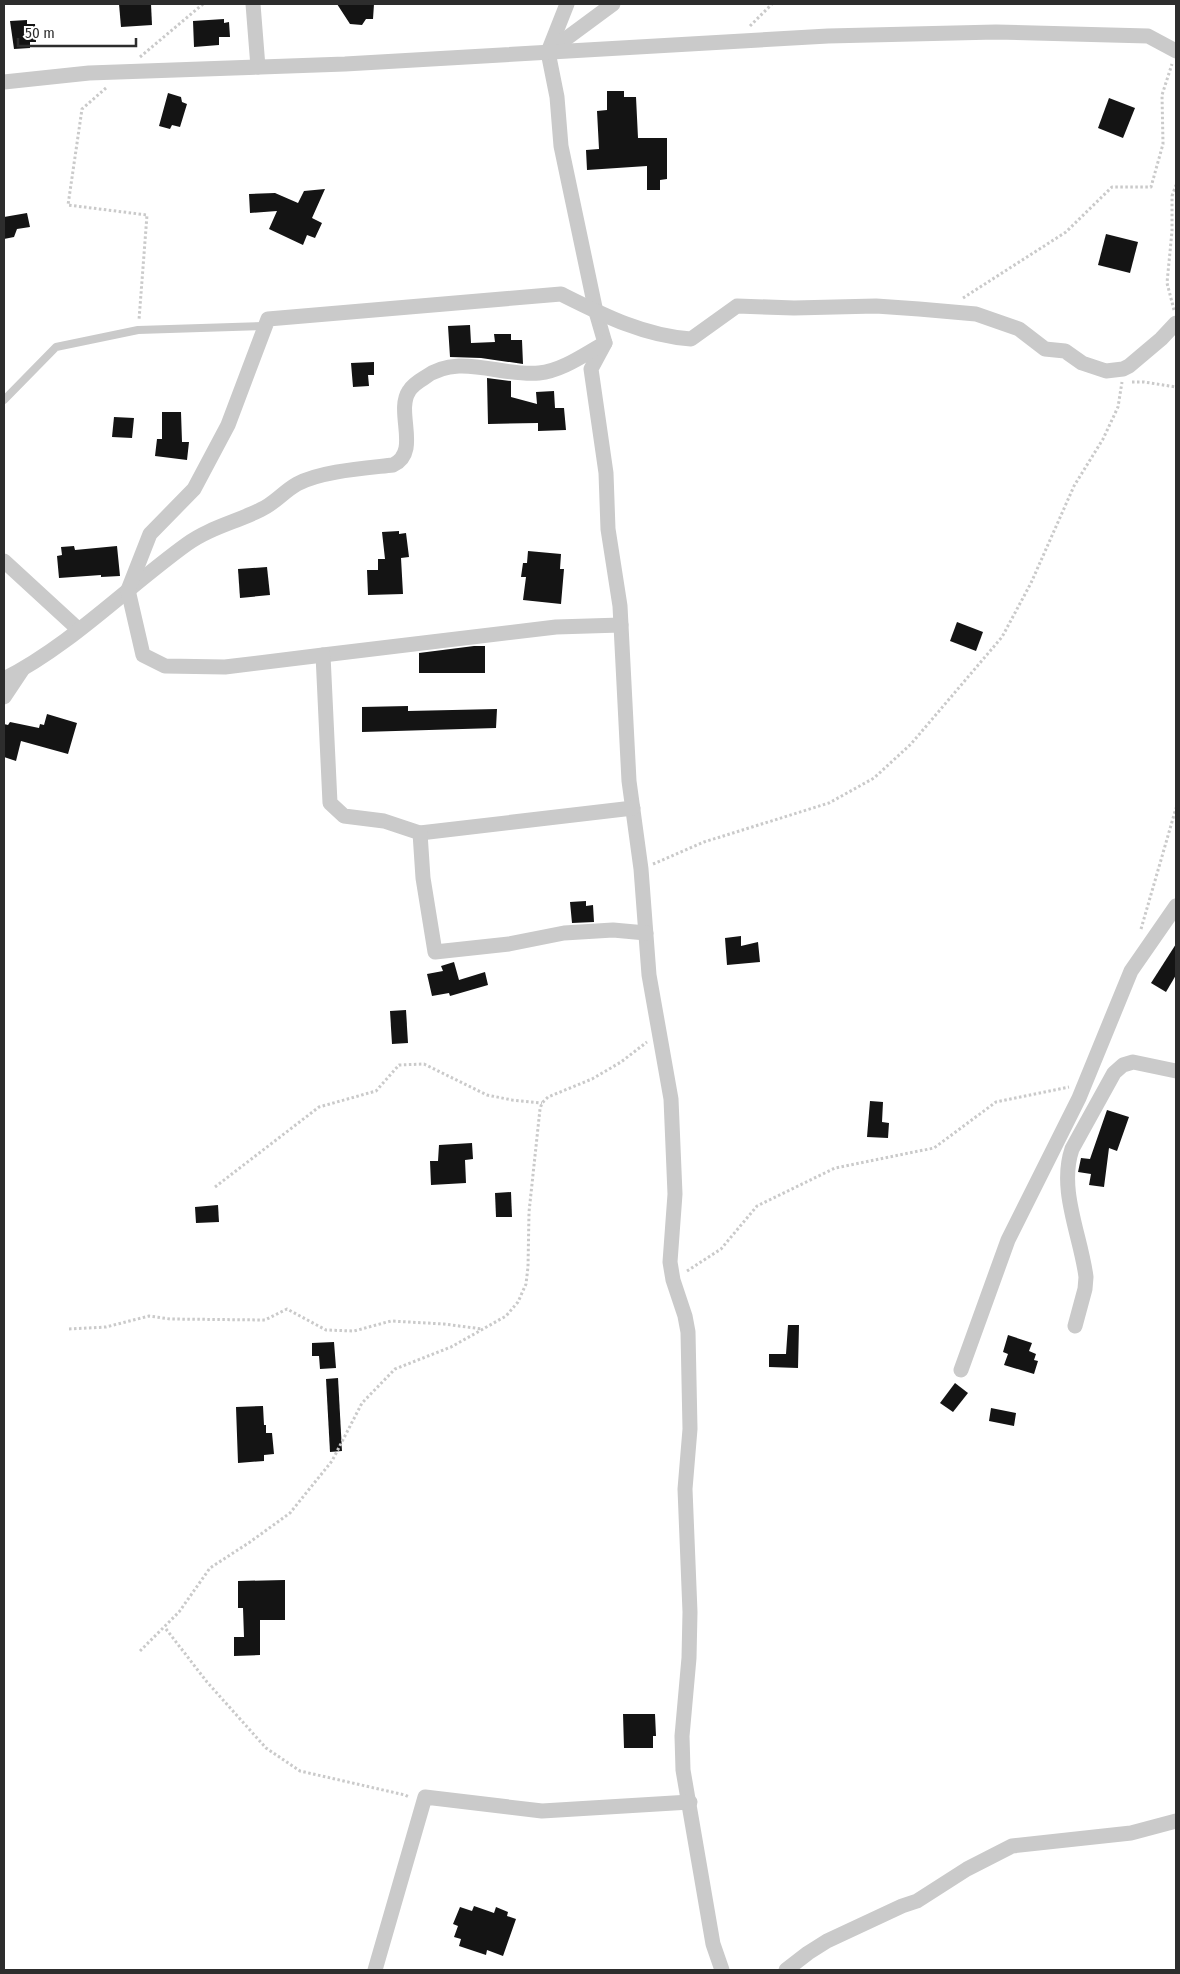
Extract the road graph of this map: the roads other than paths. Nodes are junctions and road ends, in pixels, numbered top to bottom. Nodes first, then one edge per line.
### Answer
1 (253, 4) edge
2 (567, 4) edge
3 (613, 4) edge
4 (548, 52) junction
5 (1175, 56) edge
6 (258, 67) junction
7 (4, 82) edge
8 (596, 312) junction
9 (1176, 323) edge
10 (265, 326) junction
11 (605, 343) junction
12 (4, 400) edge
13 (4, 560) edge
14 (128, 590) junction
15 (621, 625) junction
16 (78, 629) junction
17 (323, 655) junction
18 (25, 667) junction
19 (4, 679) edge
20 (4, 696) edge
21 (633, 808) junction
22 (420, 833) junction
23 (1176, 906) edge
24 (646, 933) junction
25 (1176, 1071) edge
26 (1075, 1326) dead end
27 (961, 1370) dead end
28 (690, 1802) junction
29 (1176, 1821) edge
30 (375, 1970) edge
31 (722, 1970) edge
32 (786, 1970) edge

1 - 6 street
2 - 4 street
3 - 4 street
4 - 5 street
4 - 6 street
4 - 8 street
6 - 7 street
8 - 9 street
8 - 10 street
8 - 11 street
10 - 12 lane
10 - 14 street
11 - 14 street
11 - 15 street
13 - 16 street
14 - 16 street
14 - 17 street
15 - 17 street
15 - 21 street
16 - 18 street
17 - 22 street
18 - 19 street
18 - 20 street
21 - 22 street
21 - 24 street
22 - 24 street
23 - 27 street
24 - 28 street
25 - 26 street
28 - 30 street
28 - 31 street
29 - 32 street

